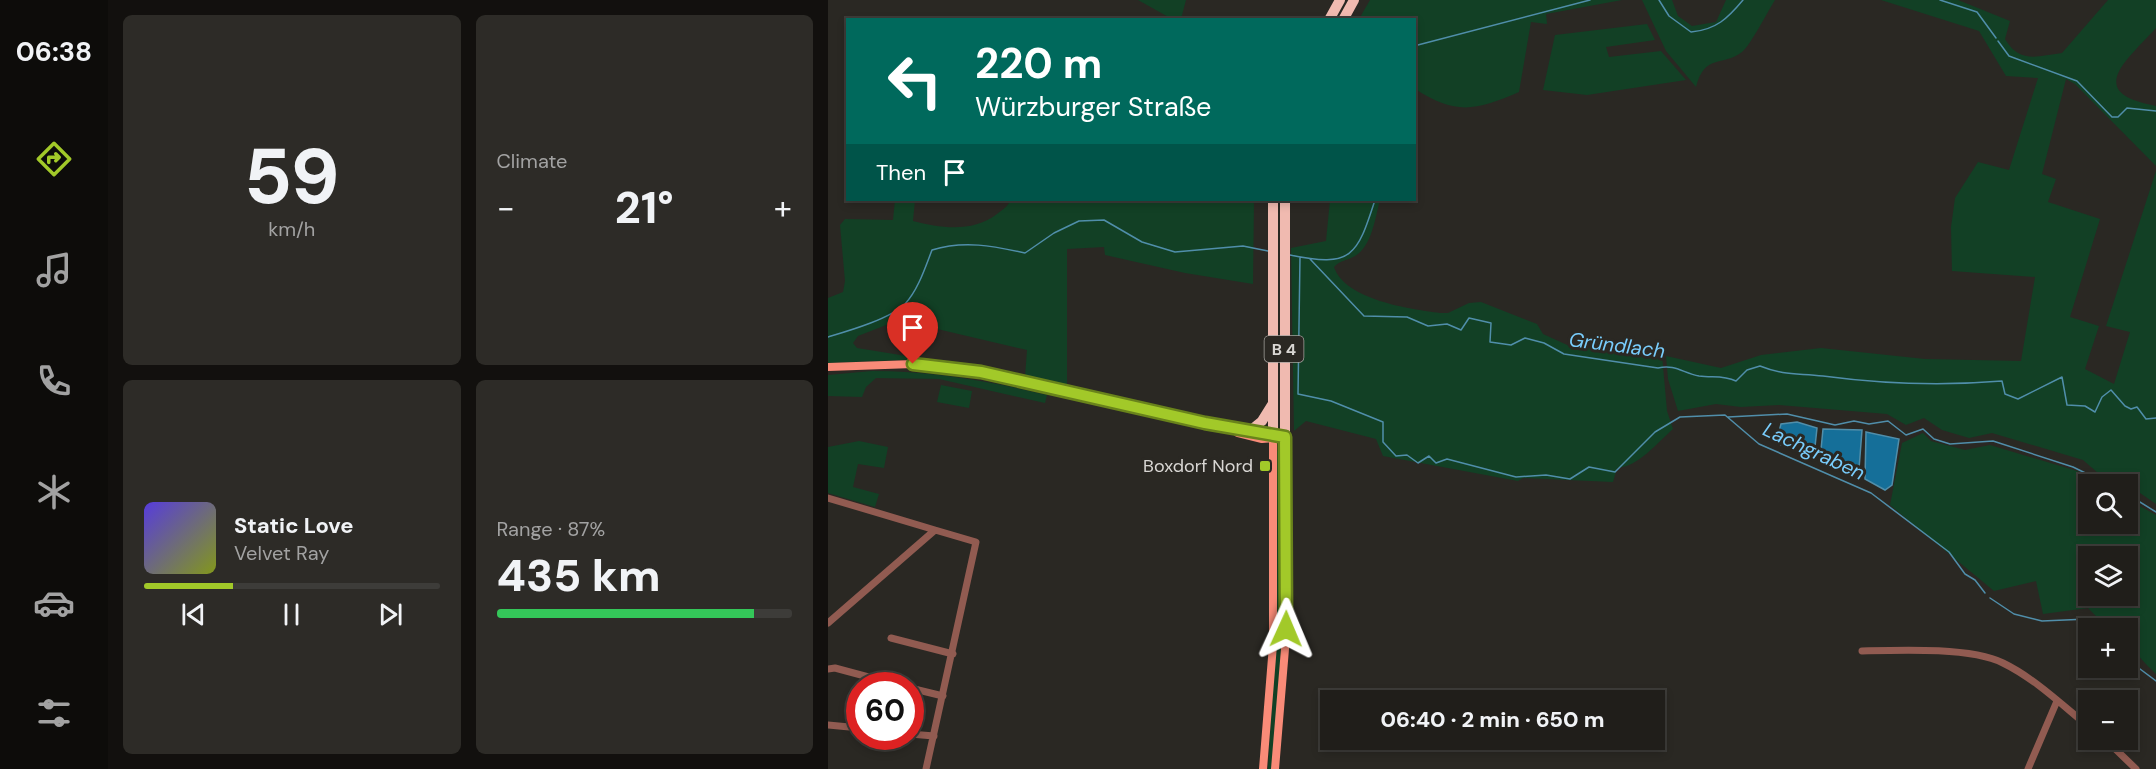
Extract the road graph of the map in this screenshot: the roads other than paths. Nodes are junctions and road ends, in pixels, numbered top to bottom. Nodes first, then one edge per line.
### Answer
1 (1340, 0) edge
2 (1354, 0) edge
3 (1330, 18) edge
4 (1344, 18) edge
5 (1273, 201) edge
6 (1285, 201) edge
7 (828, 367) edge
8 (1273, 404) junction
9 (1205, 423) junction
10 (1251, 430) junction
11 (1273, 437) junction
12 (1285, 437) junction
13 (828, 498) edge
14 (934, 530) junction
15 (828, 623) edge
16 (891, 638) dead end
17 (1862, 651) dead end
18 (953, 654) junction
19 (828, 669) edge
20 (850, 672) edge
21 (924, 691) edge
22 (943, 696) junction
23 (2057, 701) junction
24 (2078, 718) edge
25 (828, 725) edge
26 (846, 727) edge
27 (924, 735) edge
28 (934, 736) junction
29 (2116, 750) edge
30 (926, 769) edge
31 (1263, 769) edge
32 (1275, 769) edge
33 (2028, 769) edge
34 (2136, 769) edge

1 - 3 highway
2 - 4 highway
5 - 8 highway, B 4
6 - 12 highway, B 4
7 - 9 main road
8 - 10 highway
8 - 11 highway, B 4
9 - 10 main road
9 - 11 main road
10 - 11 main road
11 - 12 main road
11 - 31 main road, B 4
12 - 32 main road, B 4
13 - 14 street
14 - 15 street
14 - 18 street
16 - 18 street
17 - 23 street
18 - 22 street
19 - 20 street
21 - 22 street
22 - 28 street
23 - 24 street
23 - 33 street
25 - 26 street
27 - 28 street
28 - 30 street
29 - 34 street

